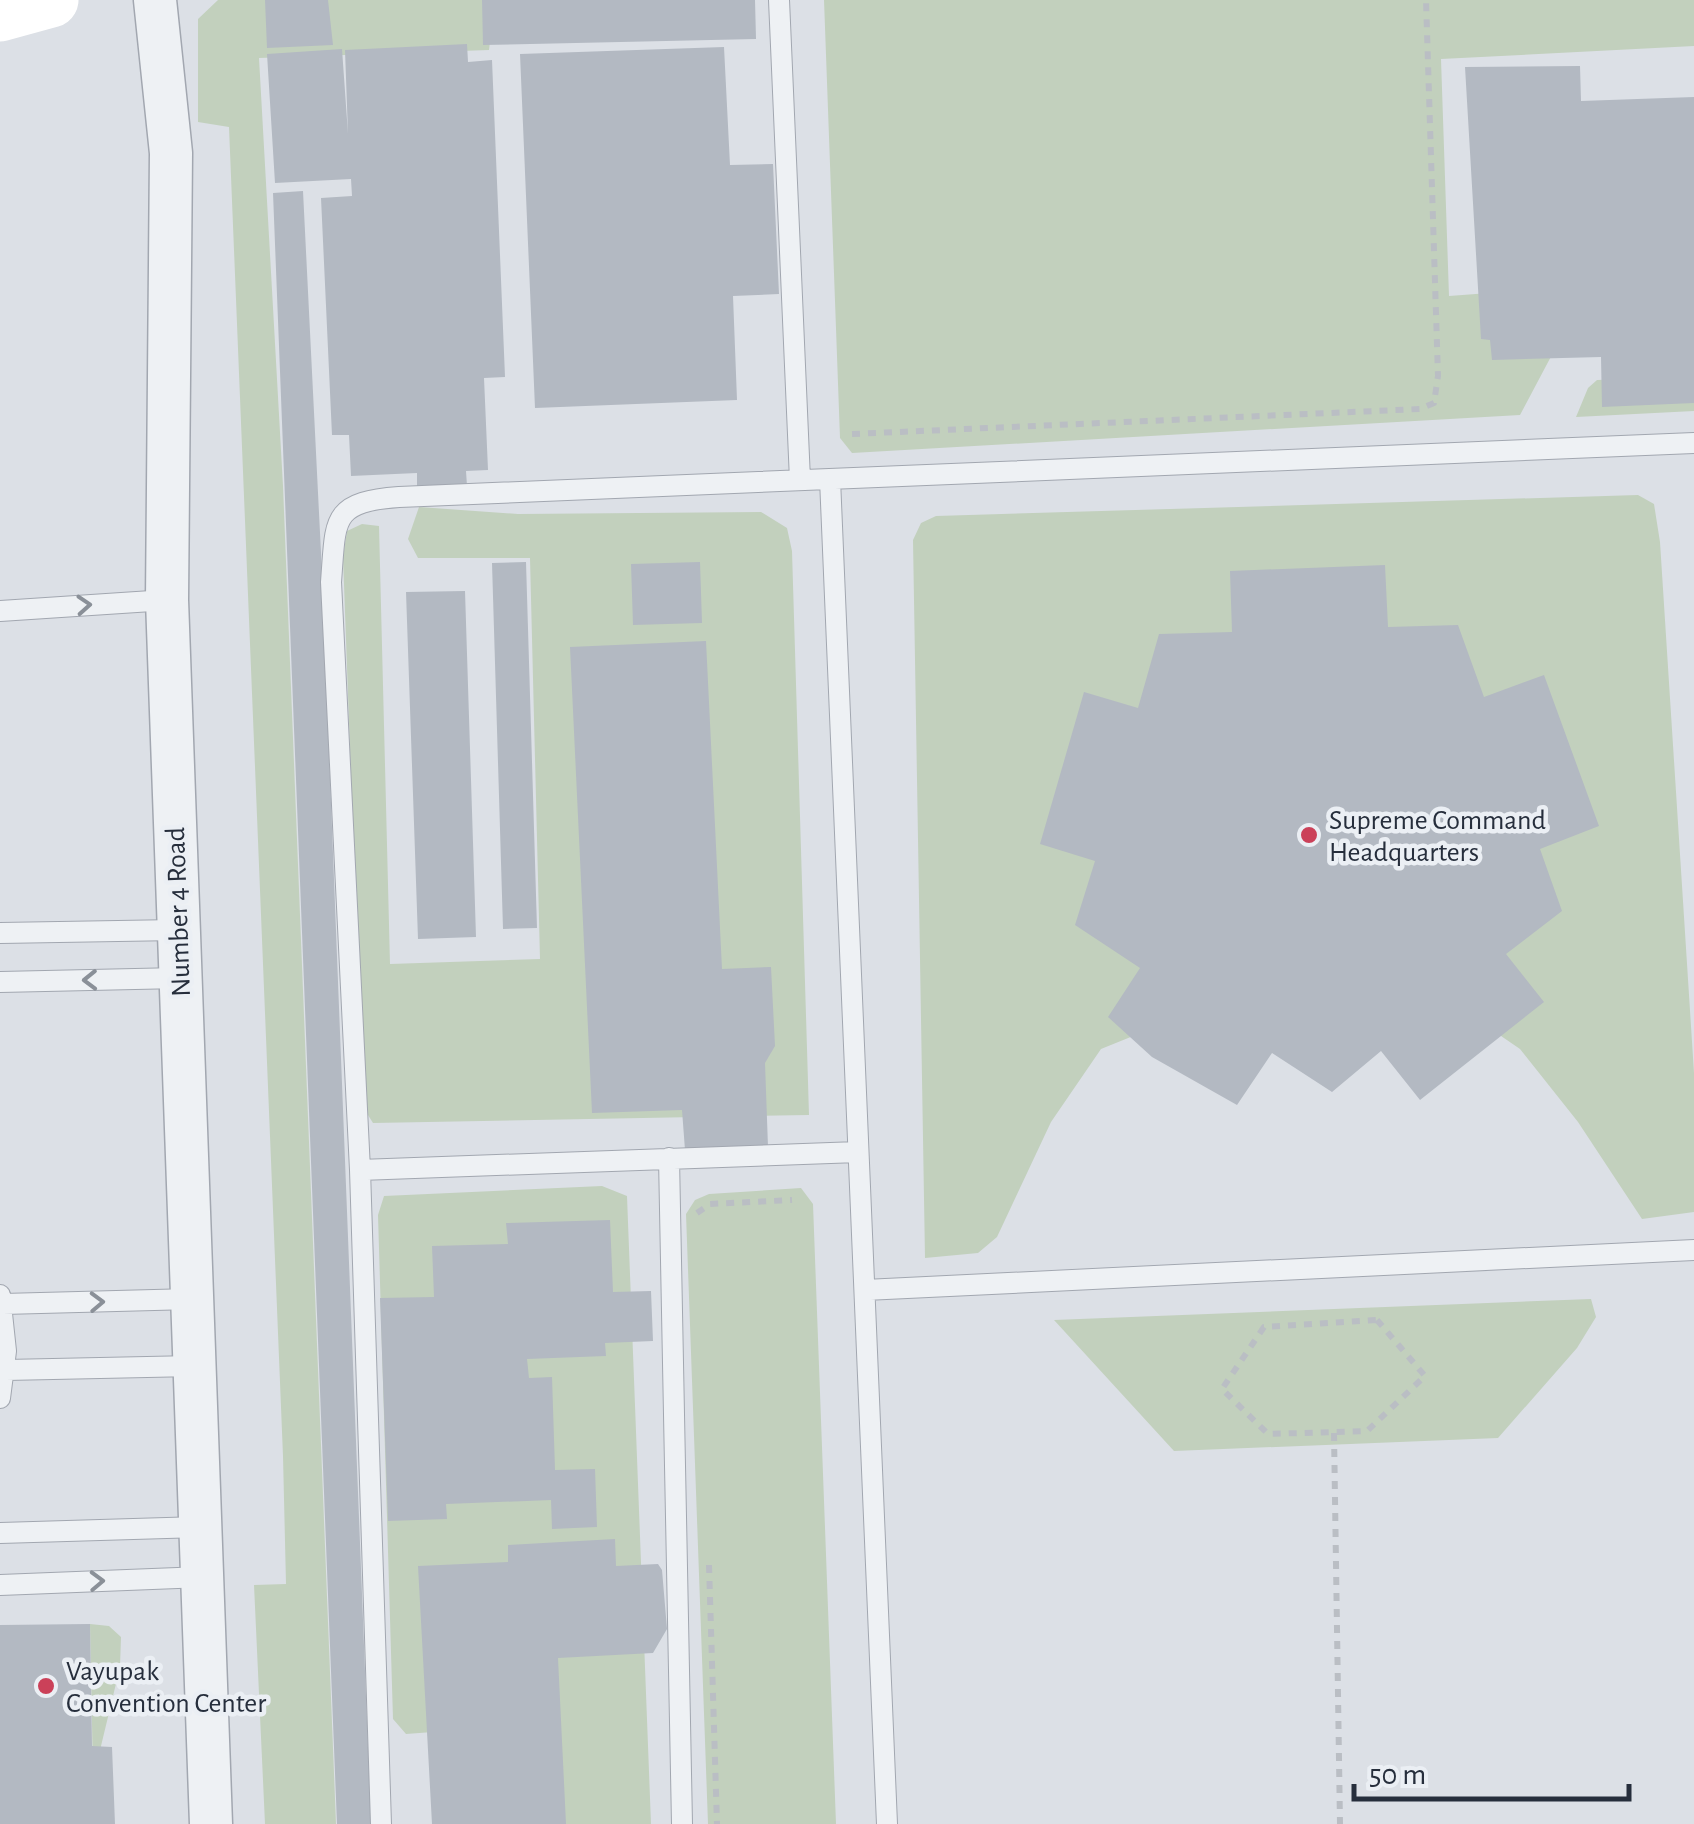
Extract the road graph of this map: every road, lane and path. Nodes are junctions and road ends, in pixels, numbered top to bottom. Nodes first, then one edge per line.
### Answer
1 (51, 0) edge
2 (155, 0) edge
3 (779, 0) edge
4 (1426, 0) edge
5 (0, 14) edge
6 (852, 434) dead end
7 (1694, 444) edge
8 (830, 479) junction
9 (800, 480) junction
10 (168, 600) junction
11 (0, 611) edge
12 (177, 930) junction
13 (0, 933) edge
14 (180, 978) junction
15 (0, 982) edge
16 (858, 1152) junction
17 (670, 1158) junction
18 (360, 1170) junction
19 (792, 1200) dead end
20 (698, 1231) dead end
21 (1694, 1250) edge
22 (865, 1290) junction
23 (1, 1300) edge
24 (192, 1300) junction
25 (194, 1366) junction
26 (6, 1370) junction
27 (0, 1398) edge
28 (1334, 1433) junction
29 (200, 1527) junction
30 (0, 1534) edge
31 (708, 1548) dead end
32 (203, 1577) junction
33 (0, 1585) edge
34 (211, 1824) edge
35 (382, 1824) edge
36 (682, 1824) edge
37 (717, 1824) edge
38 (887, 1824) edge
39 (1340, 1824) edge

1 - 5 street
2 - 10 street, Number 4 Road
3 - 9 lane
4 - 6 path
7 - 8 lane
8 - 9 lane
8 - 16 lane
9 - 18 lane
11 -> 10 lane
10 - 12 street, Number 4 Road
12 - 13 lane
12 - 14 street, Number 4 Road
14 -> 15 lane
14 - 24 street, Number 4 Road
16 - 17 lane
16 - 22 lane
17 - 18 lane
17 - 36 lane
18 - 35 lane
19 - 20 path
21 - 22 lane
22 - 38 lane
23 -> 24 lane
23 - 26 lane
24 - 25 street, Number 4 Road
25 - 26 lane
25 - 29 street, Number 4 Road
26 - 27 lane
28 - 28 path
28 - 39 path
29 - 30 lane
29 - 32 street, Number 4 Road
31 - 37 path
33 -> 32 lane
32 - 34 street, Number 4 Road

